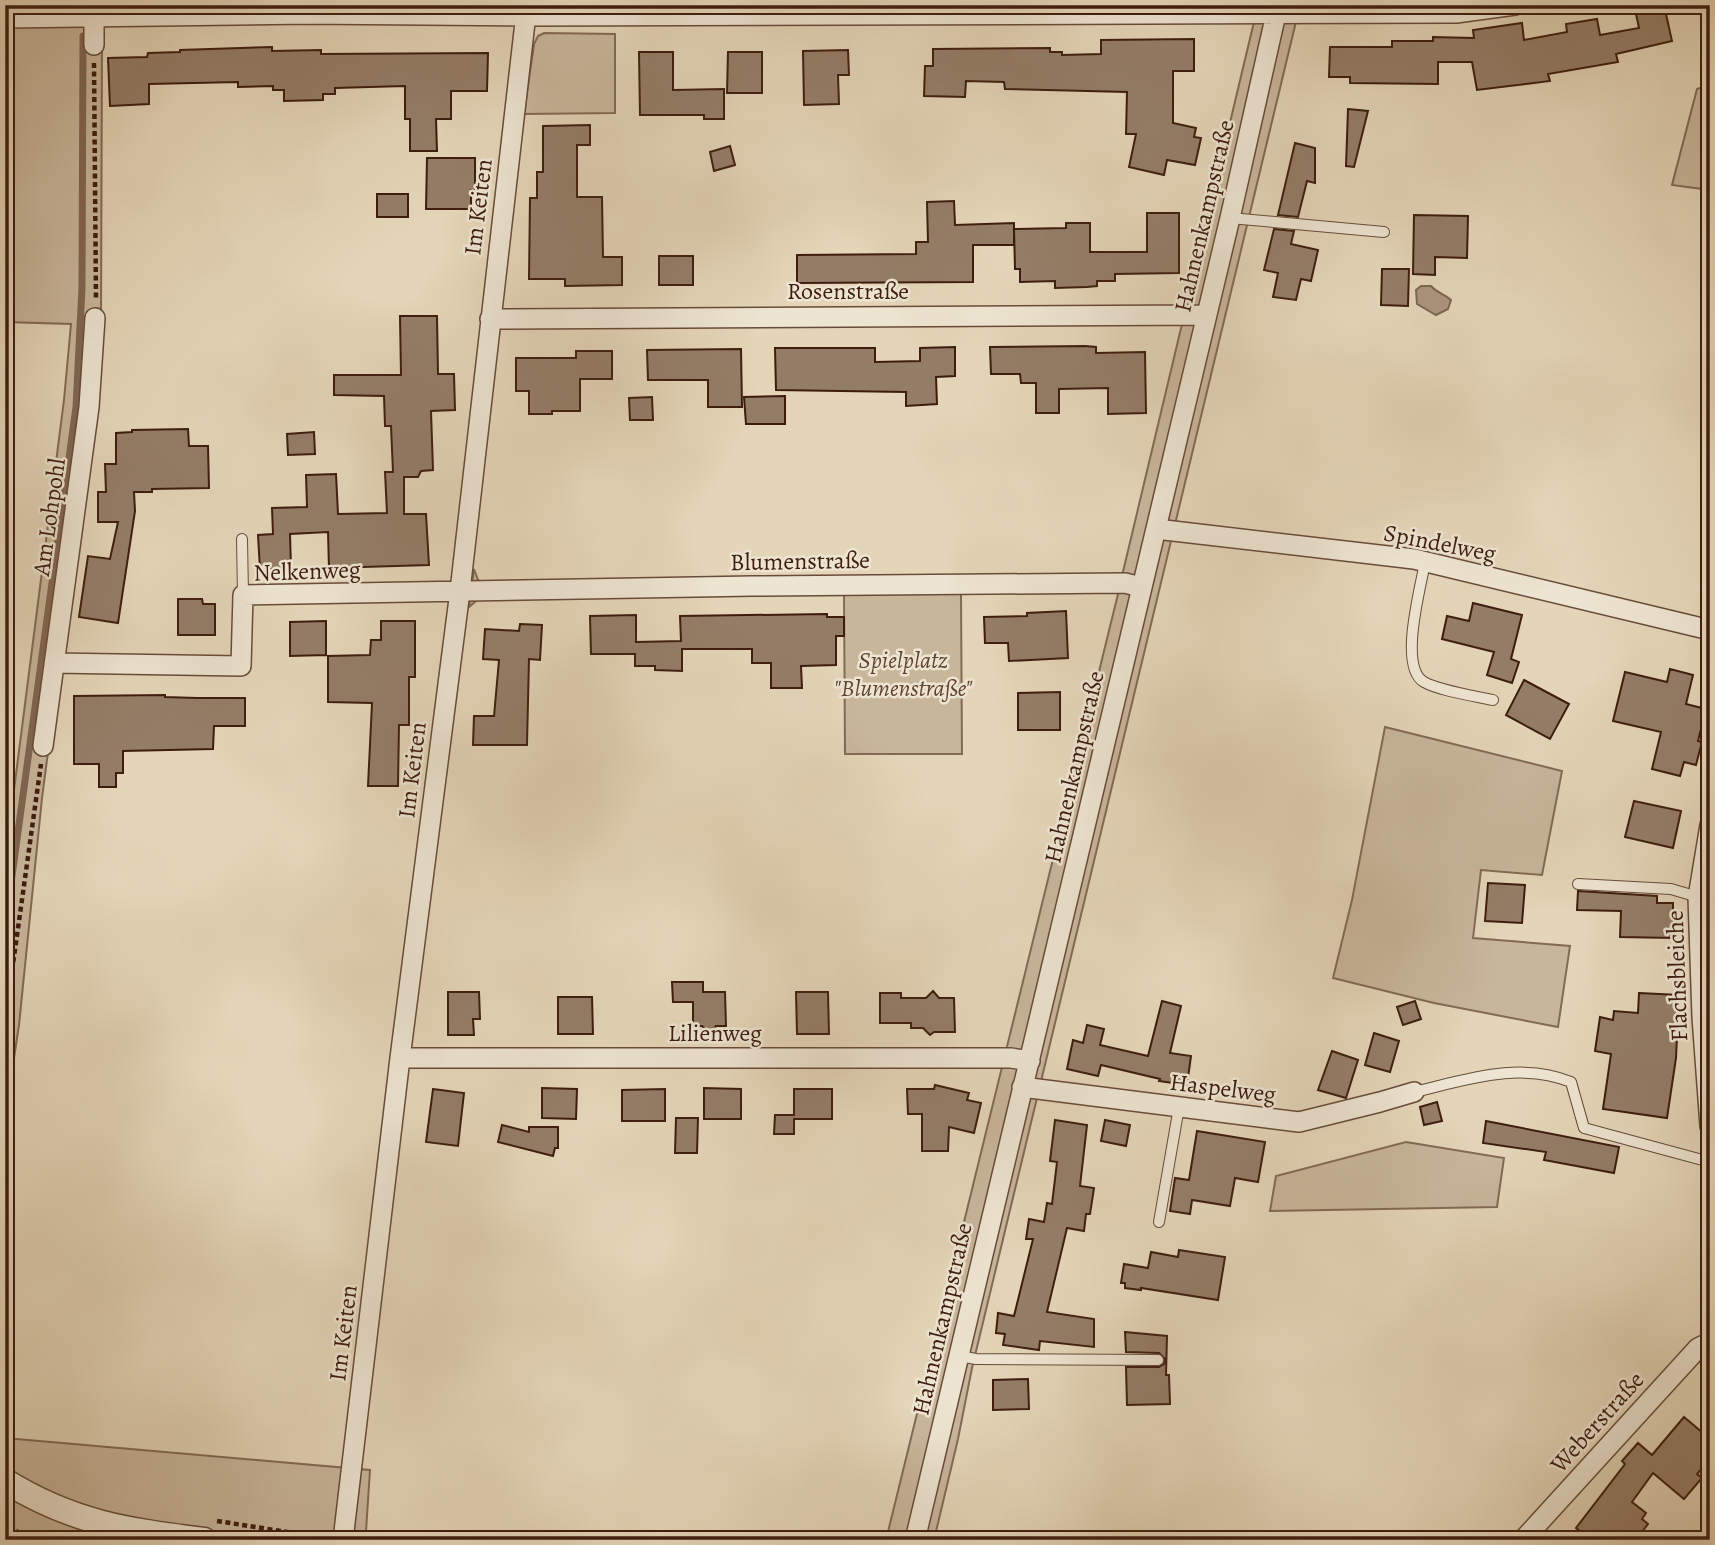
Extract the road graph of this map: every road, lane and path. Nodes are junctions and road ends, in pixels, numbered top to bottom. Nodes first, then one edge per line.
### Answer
1 (1515, 5) edge
2 (1277, 9) edge
3 (64, 10) edge
4 (527, 10) edge
5 (94, 17) junction
6 (5, 18) edge
7 (94, 45) joint
8 (1230, 218) junction
9 (1384, 232) dead end
10 (1207, 315) junction
11 (95, 318) joint
12 (490, 319) junction
13 (1156, 529) junction
14 (242, 539) dead end
15 (1425, 562) junction
16 (1141, 587) junction
17 (460, 591) junction
18 (243, 596) junction
19 (1710, 630) edge
20 (54, 663) junction
21 (1493, 701) dead end
22 (43, 746) joint
23 (1710, 825) edge
24 (1578, 884) dead end
25 (1698, 897) junction
26 (5, 1021) edge
27 (400, 1058) junction
28 (1030, 1061) junction
29 (1021, 1087) junction
30 (1414, 1091) joint
31 (1179, 1107) junction
32 (1710, 1126) edge
33 (1710, 1161) edge
34 (1159, 1222) dead end
35 (1710, 1342) edge
36 (959, 1356) junction
37 (1158, 1360) dead end
38 (5, 1481) edge
39 (5, 1517) edge
40 (208, 1530) edge
41 (99, 1532) edge
42 (24, 1540) edge
43 (341, 1540) edge
44 (915, 1540) edge
45 (1523, 1540) edge

1 - 2 street
2 - 4 street
2 - 8 street, Hahnenkampstraße
3 - 5 street
3 - 6 street
4 - 5 street
4 - 12 street, Im Keiten
5 - 7 street
7 - 11 path
8 - 9 lane
8 - 10 street, Hahnenkampstraße
10 - 12 street, Rosenstraße
10 - 13 street, Hahnenkampstraße
11 - 20 street, Am Lohpohl
12 - 17 street, Im Keiten
13 - 15 street, Spindelweg
13 - 16 street, Hahnenkampstraße
14 - 18 lane
15 - 19 street, Spindelweg
15 - 21 lane
16 - 17 street, Blumenstraße
16 - 28 street, Hahnenkampstraße
17 - 18 street, Nelkenweg
17 - 27 street, Im Keiten
18 - 20 street, Nelkenweg
20 - 22 street, Am Lohpohl
22 - 26 path
23 - 25 street, Flachsbleiche
24 - 25 lane
25 - 32 street, Flachsbleiche
27 - 28 street, Lilienweg
27 - 43 street, Im Keiten
28 - 29 street, Hahnenkampstraße
29 - 31 street, Haspelweg
29 - 36 street, Hahnenkampstraße
30 - 31 street, Haspelweg
30 - 33 lane
31 - 34 lane
35 - 45 street, Weberstraße
36 - 37 lane
36 - 44 street, Hahnenkampstraße
38 - 41 street
39 - 42 path
40 - 41 street
40 - 43 path

